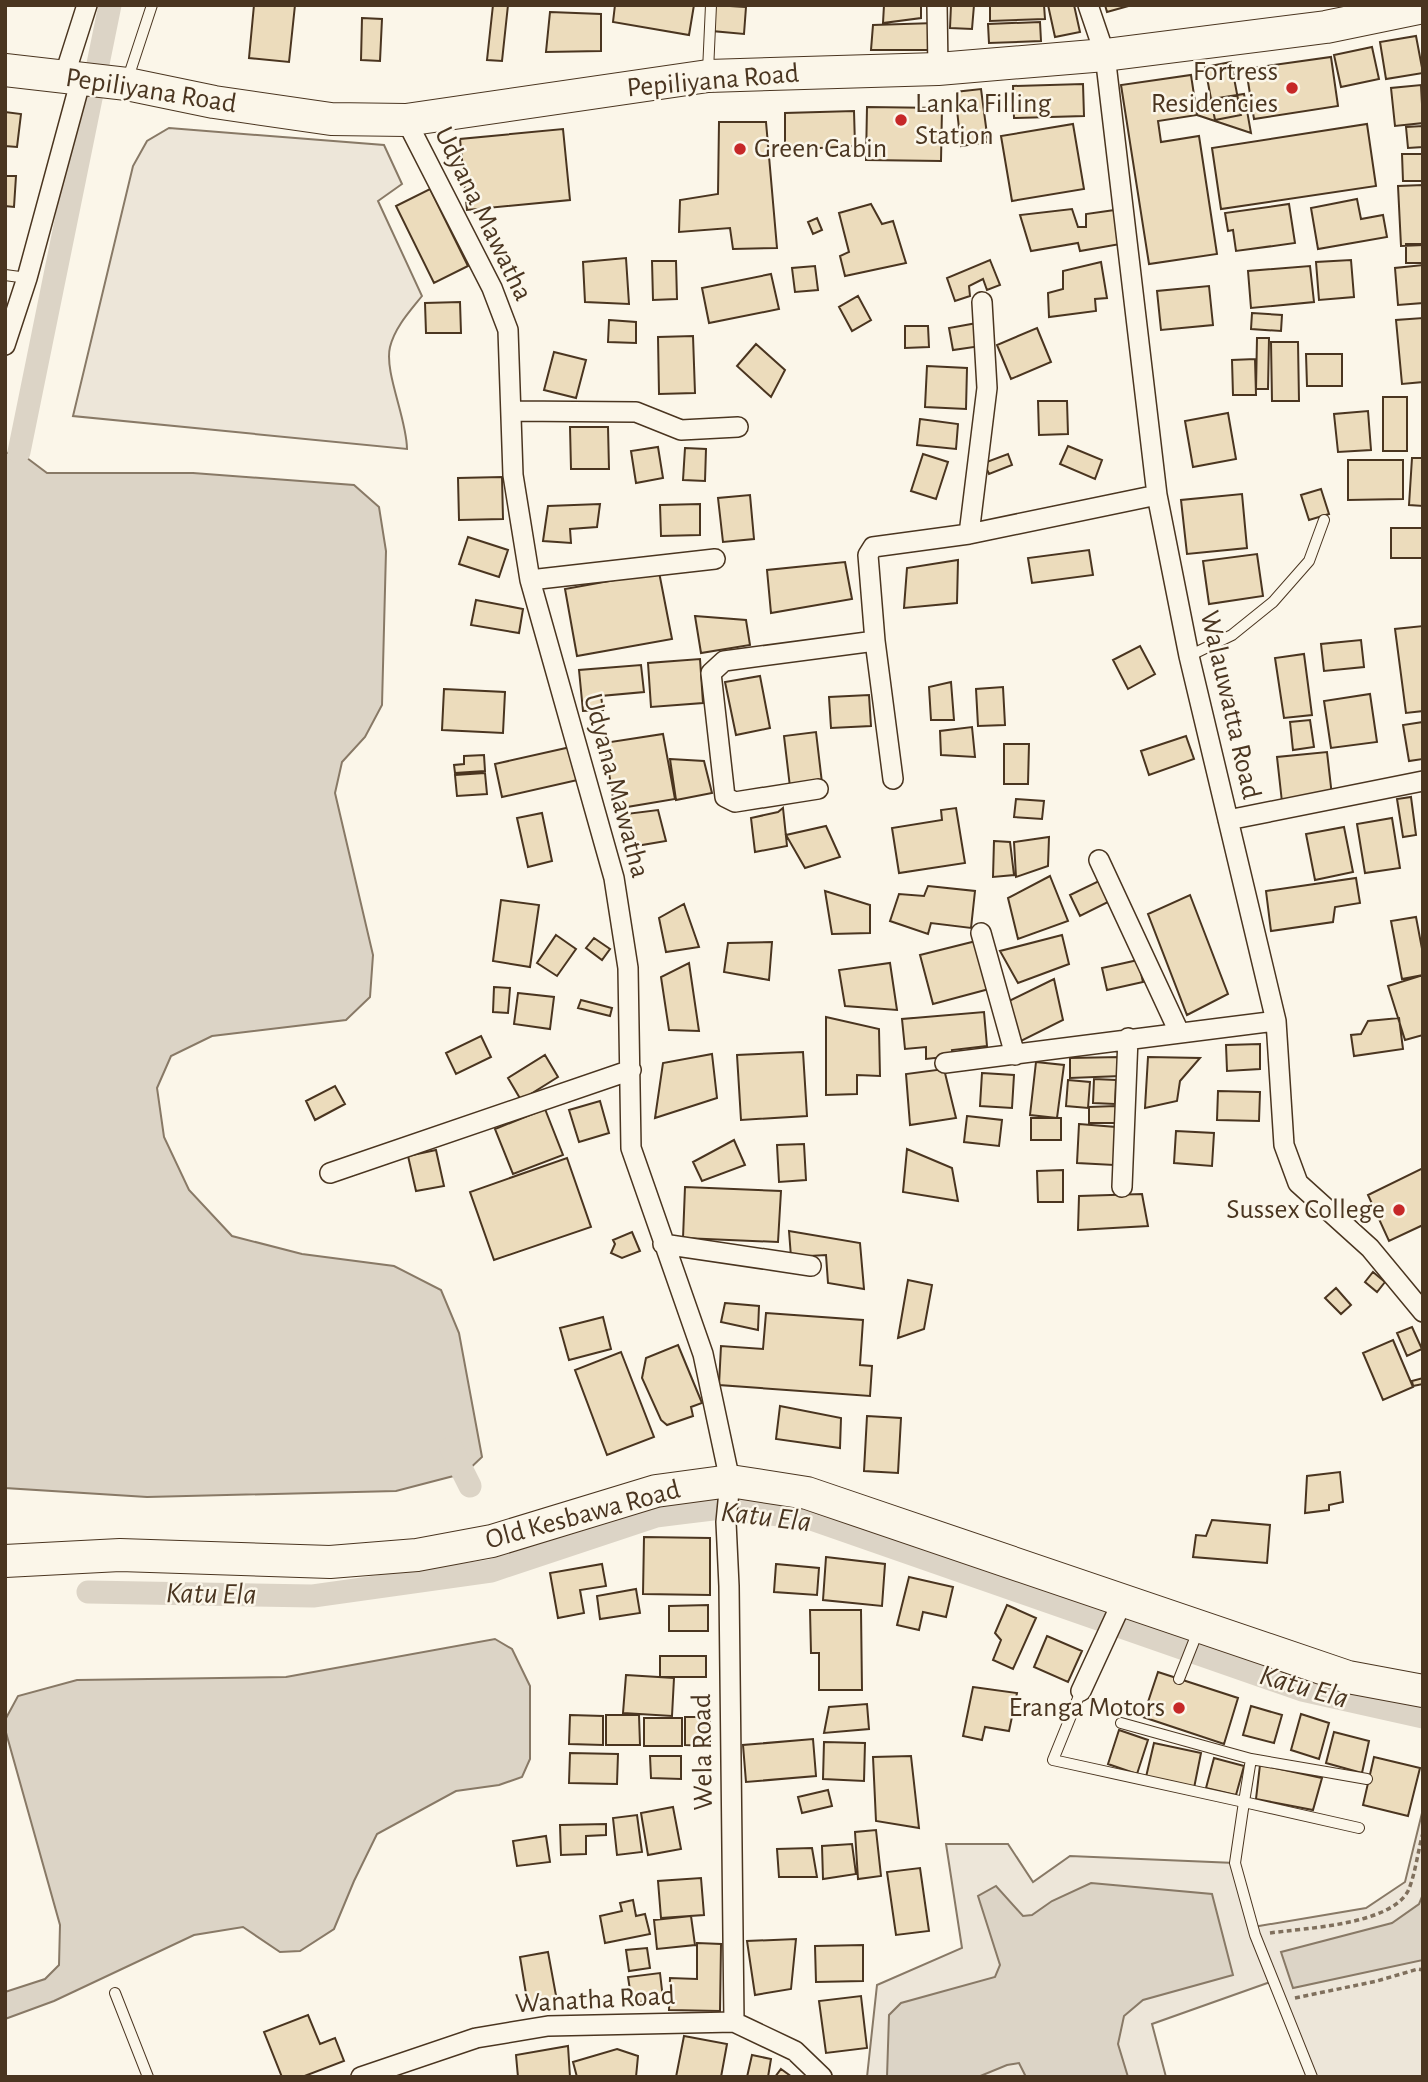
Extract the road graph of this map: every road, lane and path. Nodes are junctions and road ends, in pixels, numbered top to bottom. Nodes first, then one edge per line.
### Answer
1 (87, 5) edge
2 (152, 5) edge
3 (711, 5) edge
4 (937, 5) edge
5 (1088, 5) edge
6 (1423, 7) edge
7 (1324, 16) edge
8 (1105, 55) junction
9 (938, 69) junction
10 (5, 70) edge
11 (708, 76) junction
12 (73, 78) junction
13 (127, 84) junction
14 (406, 120) junction
15 (5, 275) edge
16 (27, 278) junction
17 (982, 302) dead end
18 (7, 335) edge
19 (512, 411) junction
20 (738, 427) dead end
21 (1157, 495) junction
22 (1324, 520) dead end
23 (969, 534) junction
24 (715, 559) dead end
25 (530, 580) junction
26 (875, 642) junction
27 (1189, 656) junction
28 (893, 779) dead end
29 (1423, 781) edge
30 (818, 789) dead end
31 (1228, 820) junction
32 (1099, 860) dead end
33 (981, 933) dead end
34 (1276, 1021) junction
35 (1179, 1032) junction
36 (1128, 1038) junction
37 (1015, 1055) junction
38 (944, 1063) dead end
39 (631, 1070) junction
40 (330, 1173) dead end
41 (1122, 1187) dead end
42 (663, 1244) junction
43 (811, 1266) dead end
44 (1423, 1312) edge
45 (729, 1488) junction
46 (5, 1561) edge
47 (1123, 1600) junction
48 (1200, 1627) junction
49 (1179, 1679) dead end
50 (1423, 1690) edge
51 (1081, 1691) joint
52 (1121, 1723) dead end
53 (1251, 1759) junction
54 (1367, 1779) dead end
55 (1244, 1802) junction
56 (1359, 1828) dead end
57 (1423, 1833) edge
58 (1255, 1935) junction
59 (1423, 1970) edge
60 (115, 1993) dead end
61 (1281, 2000) junction
62 (734, 2022) junction
63 (148, 2077) edge
64 (361, 2077) edge
65 (822, 2077) edge
66 (1312, 2077) edge

1 - 12 street
2 - 13 lane
3 - 11 lane
4 - 9 street
5 - 8 street, Walauwatta Road
6 - 7 main road, Pepiliyana Road
7 - 8 main road, Pepiliyana Road
8 - 9 main road, Pepiliyana Road
8 - 21 street, Walauwatta Road
9 - 11 main road, Pepiliyana Road
10 - 12 main road, Pepiliyana Road
11 - 14 main road, Pepiliyana Road
12 - 13 main road, Pepiliyana Road
12 - 16 street
13 - 14 main road, Pepiliyana Road
14 - 19 street, Udyana Mawatha
15 - 16 lane
16 - 18 street
17 - 23 street
19 - 20 street
19 - 25 street, Udyana Mawatha
21 - 23 street
21 - 27 street, Walauwatta Road
22 - 27 lane
23 - 26 street
24 - 25 street
25 - 39 street, Udyana Mawatha
26 - 28 street
26 - 30 street
27 - 31 street, Walauwatta Road
29 - 31 street
31 - 34 street, Walauwatta Road
32 - 35 street
33 - 37 street
34 - 35 street
34 - 44 street, Walauwatta Road
35 - 36 street
36 - 37 street
36 - 41 street
37 - 38 street
39 - 40 street
39 - 42 street, Udyana Mawatha
42 - 43 street
42 - 45 street, Udyana Mawatha
45 - 46 main road, Old Kesbawa Road
45 - 47 main road, Old Kesbawa Road
45 - 62 street, Wela Road
47 - 48 main road, Old Kesbawa Road
47 - 51 street
48 - 49 lane
48 - 50 main road, Old Kesbawa Road
51 - 55 lane
52 - 53 lane
53 - 54 lane
53 - 55 lane
55 - 56 lane
55 - 58 lane
57 - 58 path
58 - 61 lane
59 - 61 path
60 - 63 lane
61 - 66 lane
62 - 64 street, Wanatha Road
62 - 65 street, Wanatha Road

